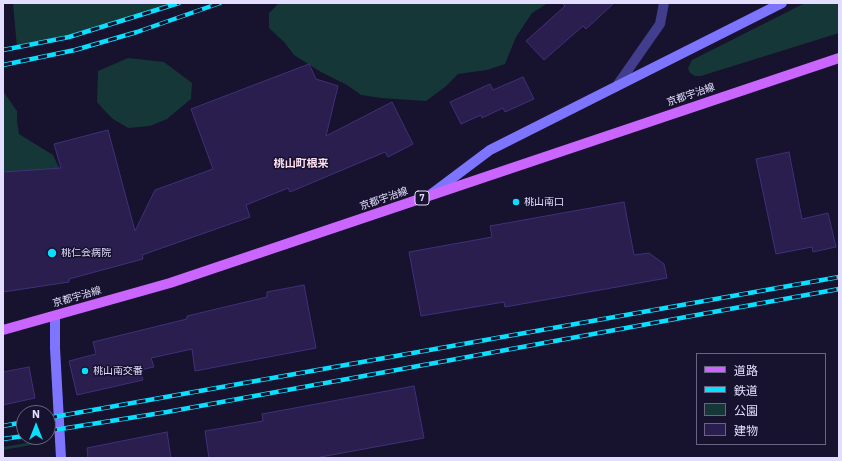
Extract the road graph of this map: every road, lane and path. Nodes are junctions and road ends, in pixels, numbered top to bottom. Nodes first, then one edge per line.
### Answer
1 (664, 3) edge
2 (782, 3) edge
3 (839, 58) edge
4 (616, 87) junction
5 (428, 196) junction
6 (55, 316) junction
7 (3, 330) edge
8 (61, 458) edge

1 - 4 street
2 - 4 street
3 - 5 main road, 京都宇治線 / 7
4 - 5 street
5 - 6 main road, 京都宇治線 / 7
6 - 7 main road, 京都宇治線 / 7
6 - 8 street

